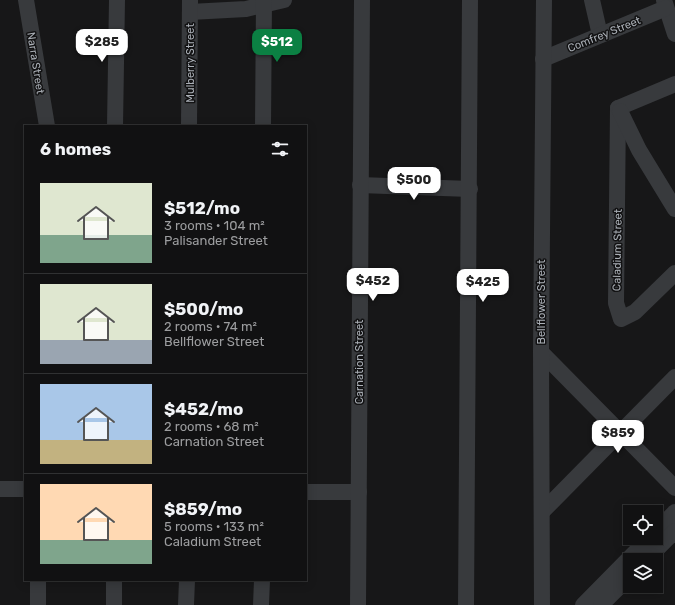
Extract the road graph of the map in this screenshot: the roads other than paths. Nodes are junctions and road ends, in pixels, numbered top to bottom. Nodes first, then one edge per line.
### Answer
1 (26, 0) edge
2 (117, 0) edge
3 (284, 0) edge
4 (362, 0) edge
5 (470, 0) edge
6 (544, 0) edge
7 (592, 0) edge
8 (264, 3) edge
9 (665, 4) edge
10 (190, 6) edge
11 (675, 34) edge
12 (600, 36) junction
13 (543, 59) junction
14 (675, 84) edge
15 (618, 108) junction
16 (47, 125) edge
17 (115, 125) edge
18 (189, 125) edge
19 (263, 125) edge
20 (360, 185) junction
21 (470, 189) junction
22 (675, 209) edge
23 (675, 273) edge
24 (541, 352) junction
25 (675, 377) edge
26 (620, 432) junction
27 (675, 488) edge
28 (0, 489) edge
29 (24, 489) edge
30 (307, 492) edge
31 (358, 492) junction
32 (542, 512) junction
33 (675, 512) edge
34 (663, 524) edge
35 (675, 531) edge
36 (642, 545) edge
37 (653, 553) edge
38 (38, 581) edge
39 (114, 581) edge
40 (187, 581) edge
41 (262, 581) edge
42 (623, 583) edge
43 (38, 605) edge
44 (114, 605) edge
45 (186, 605) edge
46 (261, 605) edge
47 (358, 605) edge
48 (466, 605) edge
49 (542, 605) edge
50 (583, 605) edge
51 (601, 605) edge

1 - 16 street, Narra Street
2 - 17 street
3 - 8 street
4 - 20 street, Carnation Street
5 - 21 street
6 - 13 street, Bellflower Street
7 - 12 street
8 - 10 street
8 - 19 street
9 - 11 street
9 - 12 street, Comfrey Street
10 - 18 street, Mulberry Street
12 - 13 street, Comfrey Street
13 - 24 street, Bellflower Street
14 - 15 street
15 - 22 street
15 - 23 street, Caladium Street
20 - 21 street
20 - 31 street, Carnation Street
21 - 48 street
24 - 26 street
24 - 32 street, Bellflower Street
25 - 26 street
26 - 27 street
26 - 32 street
28 - 29 street
30 - 31 street
31 - 47 street, Carnation Street
32 - 49 street, Bellflower Street
33 - 34 street
35 - 37 street
36 - 50 street
38 - 43 street
39 - 44 street
40 - 45 street
41 - 46 street
42 - 51 street

